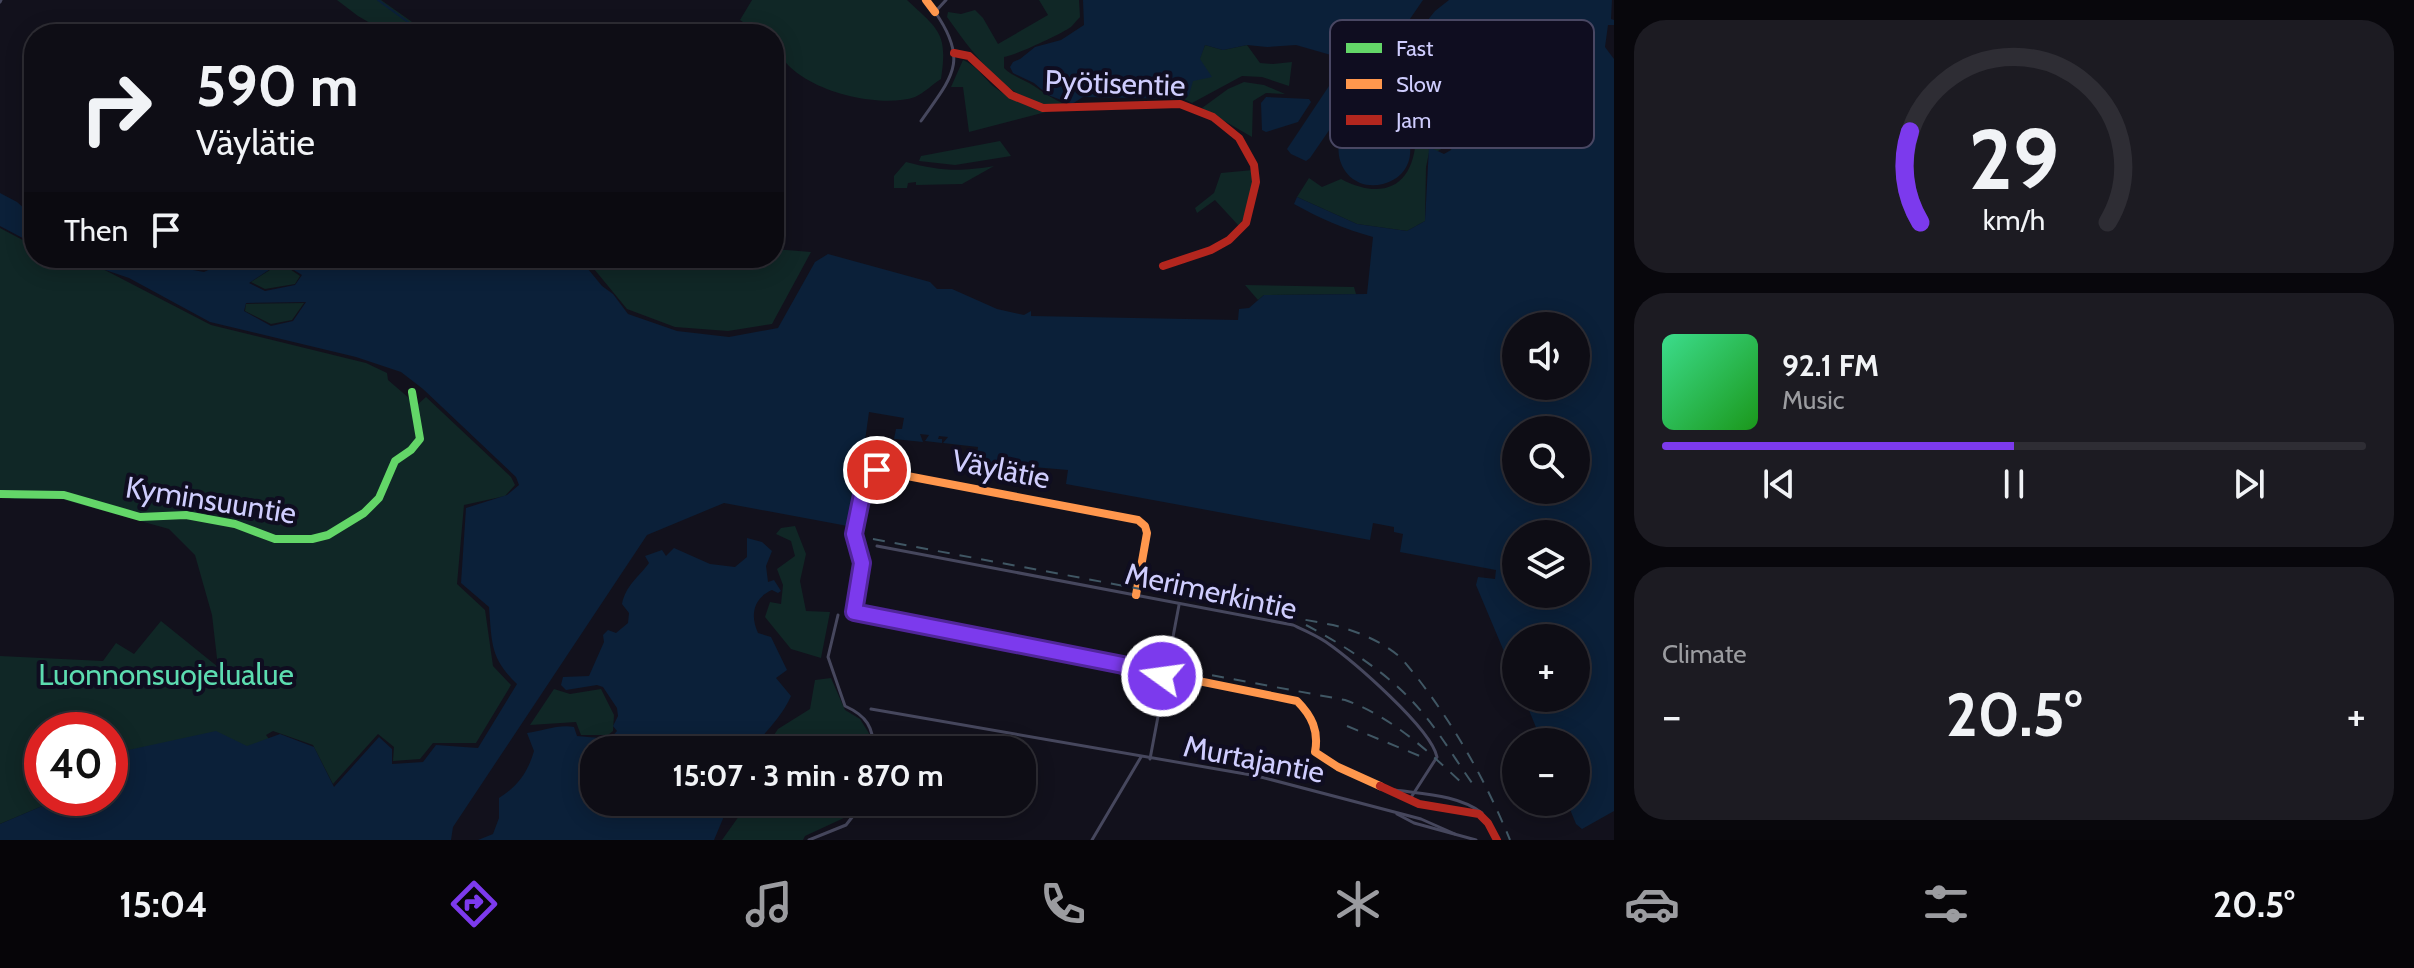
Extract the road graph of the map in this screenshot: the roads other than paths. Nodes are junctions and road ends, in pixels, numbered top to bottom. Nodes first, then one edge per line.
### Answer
1 (926, 0) edge
2 (946, 0) edge
3 (935, 12) junction
4 (954, 53) junction
5 (921, 121) dead end
6 (1163, 266) dead end
7 (412, 392) dead end
8 (0, 494) edge
9 (877, 546) dead end
10 (1136, 595) junction
11 (1179, 604) junction
12 (838, 615) dead end
13 (1165, 676) junction
14 (871, 709) dead end
15 (874, 736) edge
16 (1141, 757) junction
17 (1150, 759) junction
18 (1411, 796) junction
19 (1392, 811) junction
20 (853, 816) edge
21 (1455, 834) junction
22 (809, 840) edge
23 (1092, 840) edge
24 (1476, 840) edge
25 (1497, 840) edge

1 - 3 street
2 - 3 street
3 - 4 street
4 - 5 street
4 - 6 street, Pyötisentie
7 - 8 street, Kyminsuuntie
9 - 10 street, Merimerkintie
10 - 11 street, Merimerkintie
10 - 13 street, Väylätie
11 - 13 street
11 - 18 street, Merimerkintie
12 - 15 street
13 - 17 street
13 - 18 street
14 - 16 street, Murtajantie
16 - 17 street, Murtajantie
16 - 23 street
17 - 19 street, Murtajantie
18 - 25 street
19 - 21 street
19 - 21 street
20 - 22 street
21 - 24 street

